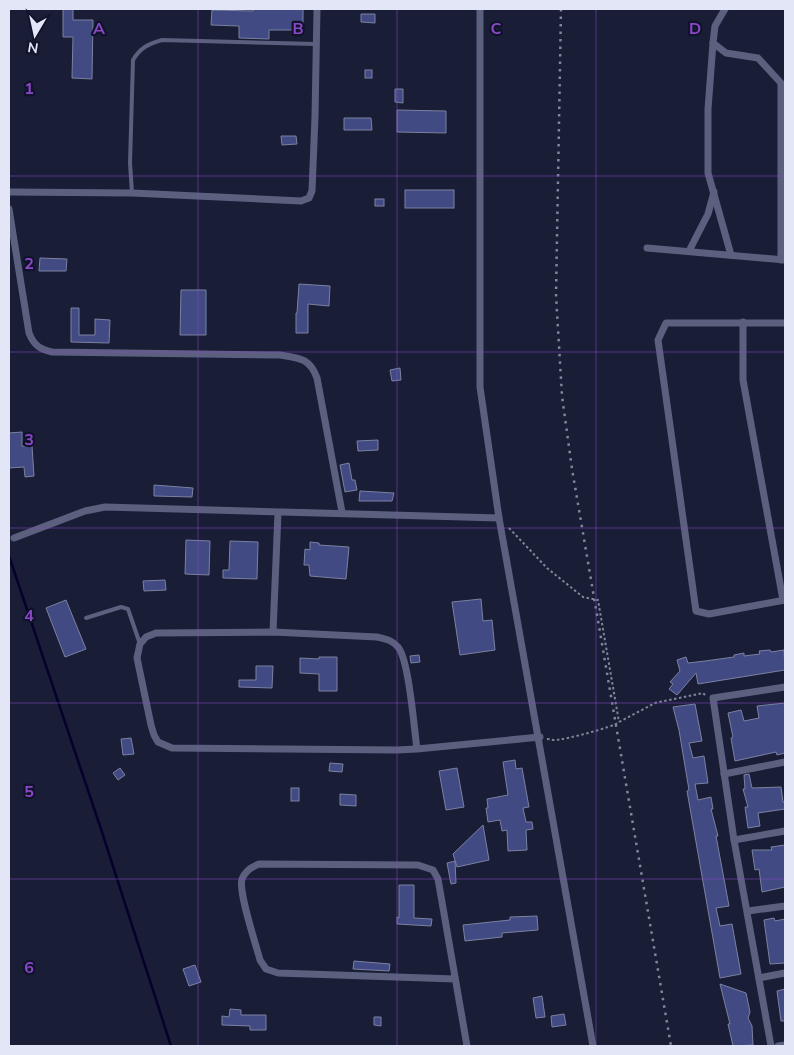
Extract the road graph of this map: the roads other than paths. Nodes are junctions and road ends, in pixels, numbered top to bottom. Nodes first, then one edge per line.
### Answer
1 (316, 9) edge
2 (480, 9) edge
3 (725, 9) edge
4 (713, 43) junction
5 (316, 44) junction
6 (9, 192) edge
7 (714, 192) junction
8 (132, 193) junction
9 (9, 209) edge
10 (647, 248) dead end
11 (689, 252) junction
12 (731, 255) junction
13 (783, 260) edge
14 (743, 322) junction
15 (785, 324) edge
16 (342, 512) junction
17 (278, 513) junction
18 (499, 518) junction
19 (14, 538) dead end
20 (784, 600) edge
21 (86, 618) dead end
22 (273, 632) junction
23 (140, 644) junction
24 (785, 687) edge
25 (540, 738) junction
26 (417, 749) junction
27 (785, 762) edge
28 (724, 774) junction
29 (785, 832) edge
30 (734, 840) junction
31 (785, 906) edge
32 (748, 911) junction
33 (785, 973) edge
34 (759, 978) junction
35 (455, 979) junction
36 (785, 1045) edge
37 (467, 1046) edge
38 (594, 1046) edge
39 (771, 1046) edge
40 (778, 1046) edge

1 - 5 street
2 - 18 street
3 - 4 street
4 - 7 street
4 - 13 street
5 - 8 lane
5 - 8 street
6 - 8 street
7 - 11 street
7 - 12 street
9 - 16 street
10 - 11 street
11 - 12 street
12 - 13 street
14 - 15 street
14 - 20 street
14 - 20 street
16 - 17 street
16 - 18 street
17 - 19 street
17 - 22 street
18 - 25 street
21 - 23 lane
22 - 23 street
22 - 26 street
23 - 26 street
24 - 28 street
25 - 26 street
25 - 38 street
27 - 28 street
28 - 30 street
29 - 30 street
30 - 32 street
31 - 32 street
32 - 34 street
33 - 34 street
34 - 39 street
35 - 35 street
35 - 37 street
36 - 40 street

